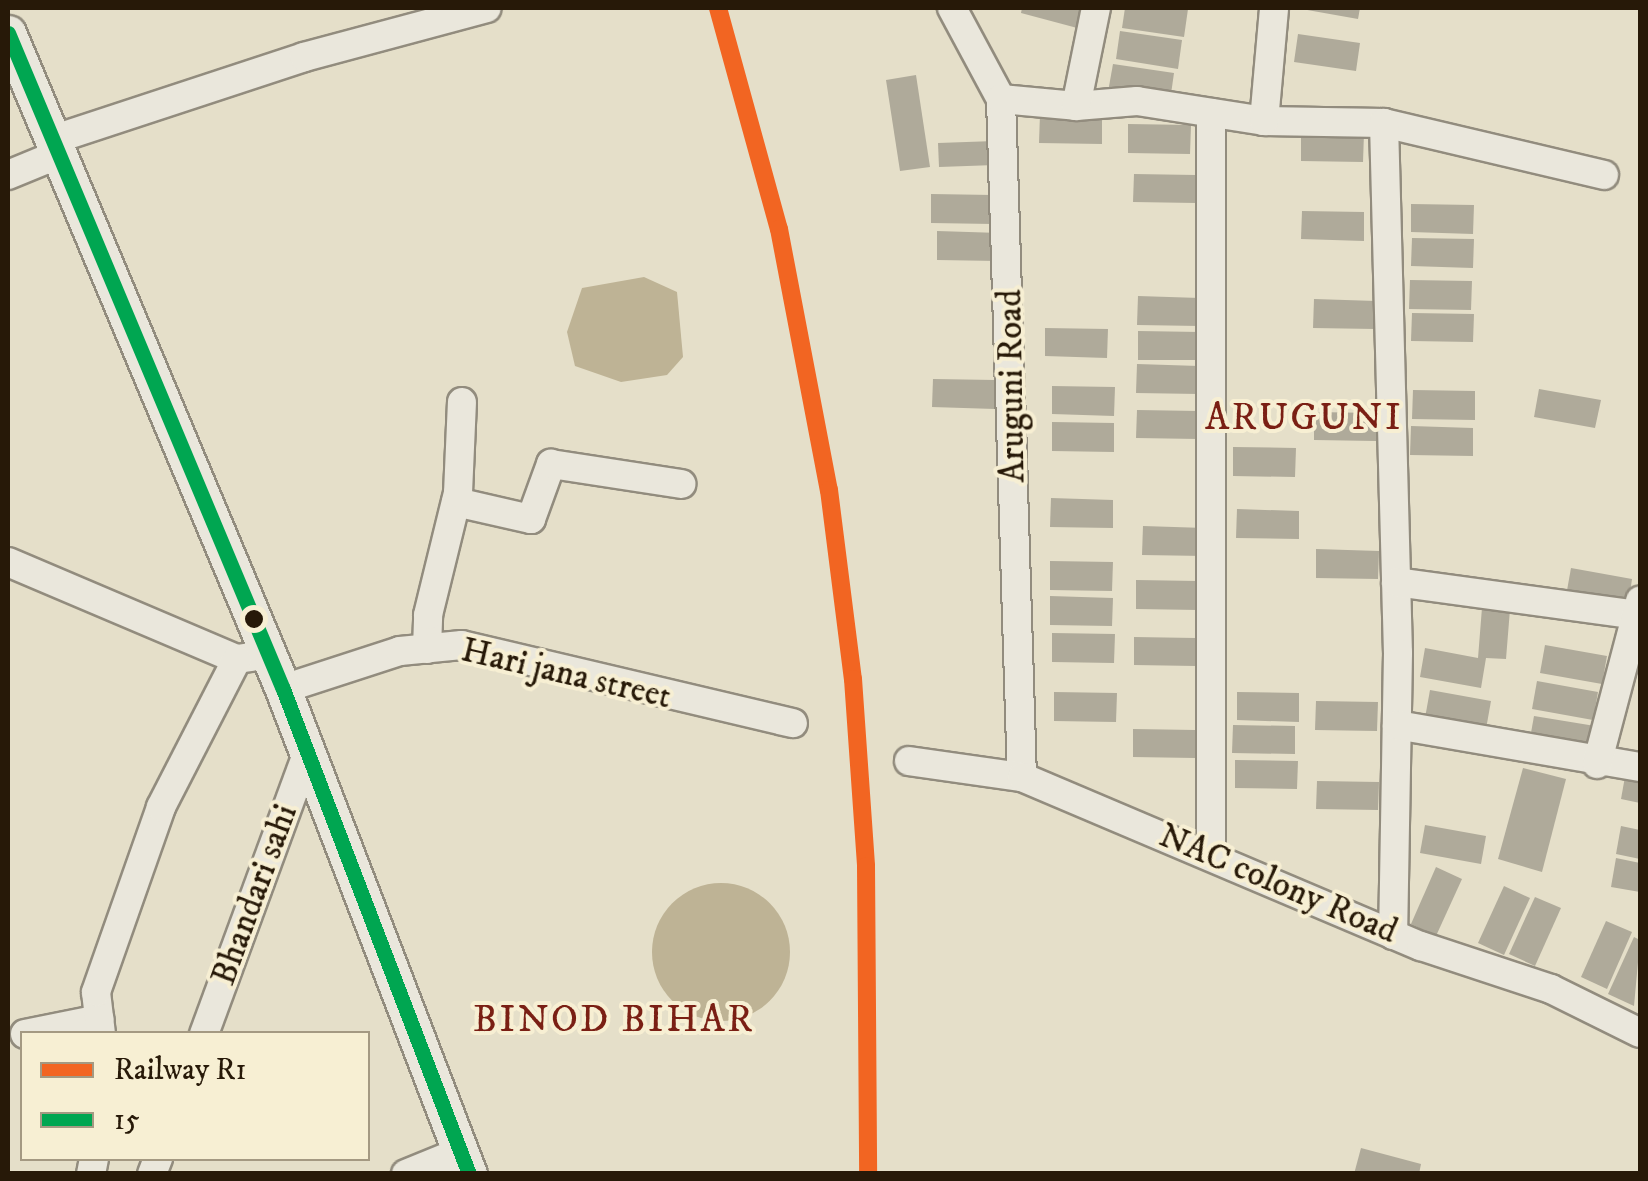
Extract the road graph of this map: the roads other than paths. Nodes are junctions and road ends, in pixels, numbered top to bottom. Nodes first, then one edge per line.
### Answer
1 (487, 8) edge
2 (952, 8) edge
3 (1096, 8) edge
4 (1274, 8) edge
5 (8, 33) edge
6 (1002, 98) junction
7 (1076, 106) junction
8 (1210, 113) junction
9 (1264, 121) junction
10 (1384, 123) junction
11 (56, 147) junction
12 (8, 175) edge
13 (1604, 176) dead end
14 (462, 402) dead end
15 (681, 484) dead end
16 (456, 502) junction
17 (8, 562) edge
18 (1396, 582) junction
19 (1638, 607) edge
20 (427, 648) junction
21 (253, 657) junction
22 (283, 690) junction
23 (793, 723) dead end
24 (1397, 725) junction
25 (306, 757) junction
26 (909, 761) dead end
27 (1597, 764) junction
28 (1640, 768) edge
29 (1022, 777) junction
30 (1211, 855) junction
31 (1393, 935) junction
32 (100, 1026) edge
33 (52, 1031) edge
34 (205, 1031) edge
35 (1640, 1033) edge
36 (464, 1163) edge
37 (406, 1174) edge

1 - 11 street
2 - 6 street, Aruguni Road
3 - 7 street
4 - 9 street
5 - 11 street
6 - 7 street
6 - 29 street, Aruguni Road
7 - 8 street
8 - 9 street
8 - 30 street
9 - 10 street
10 - 13 street
10 - 18 street
11 - 12 street
11 - 21 street
14 - 16 street
15 - 16 street
16 - 20 street
17 - 21 street
18 - 19 street
18 - 24 street
19 - 27 street
20 - 22 street, Hari jana street
20 - 23 street, Hari jana street
21 - 22 street
21 - 32 street
22 - 25 street
24 - 27 street
24 - 31 street
25 - 34 street, Bhandari sahi
25 - 36 street
26 - 29 street, NAC colony Road
27 - 28 street
29 - 30 street, NAC colony Road
30 - 31 street, NAC colony Road
31 - 35 street, NAC colony Road
32 - 33 street
36 - 37 street

